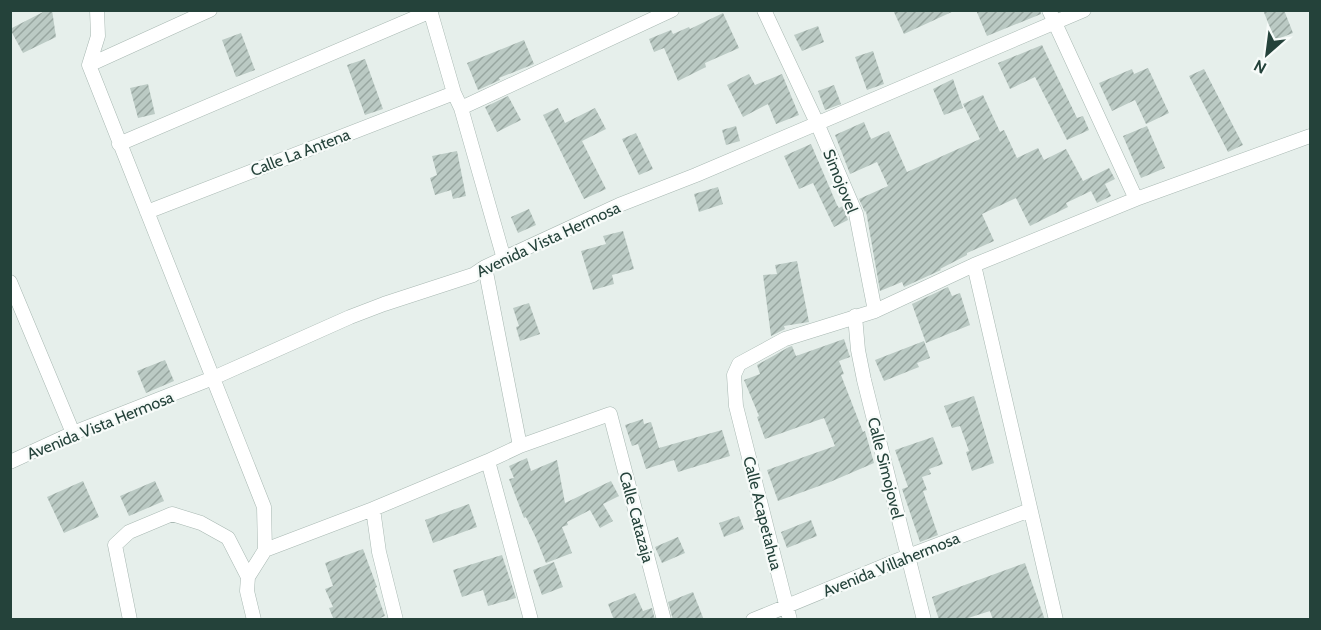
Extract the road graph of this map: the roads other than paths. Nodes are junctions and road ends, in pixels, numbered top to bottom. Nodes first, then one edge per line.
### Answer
1 (97, 10) edge
2 (210, 10) edge
3 (764, 10) edge
4 (1049, 10) edge
5 (1084, 10) edge
6 (430, 11) edge
7 (666, 12) edge
8 (1056, 24) junction
9 (89, 65) junction
10 (454, 93) junction
11 (461, 108) junction
12 (817, 123) junction
13 (1311, 136) edge
14 (119, 144) junction
15 (1136, 199) junction
16 (147, 212) junction
17 (504, 259) junction
18 (974, 265) junction
19 (485, 267) junction
20 (10, 282) edge
21 (875, 311) junction
22 (855, 316) junction
23 (213, 378) junction
24 (73, 433) junction
25 (520, 446) junction
26 (488, 461) junction
27 (10, 462) edge
28 (373, 509) junction
29 (1030, 510) junction
30 (265, 550) junction
31 (908, 556) junction
32 (248, 577) junction
33 (789, 613) edge
34 (130, 620) edge
35 (254, 620) edge
36 (396, 620) edge
37 (531, 620) edge
38 (664, 620) edge
39 (753, 620) edge
40 (924, 620) edge
41 (1056, 620) edge

1 - 9 street
2 - 9 street
3 - 12 street, Simojovel
4 - 8 street
5 - 8 street, Avenida Vista Hermosa
6 - 10 street
6 - 14 street
7 - 11 street
8 - 12 street, Avenida Vista Hermosa
8 - 15 street
9 - 14 street
10 - 11 street
10 - 16 street, Calle La Antena
11 - 17 street
12 - 17 street, Avenida Vista Hermosa
12 - 21 street, Simojovel
13 - 15 street
14 - 16 street
15 - 18 street
16 - 23 street
17 - 19 street, Avenida Vista Hermosa
18 - 21 street
18 - 29 street
19 - 23 street, Avenida Vista Hermosa
19 - 25 street
20 - 24 street
21 - 22 street
22 - 31 street, Calle Simojovel
22 - 33 street, Calle Acapetahua
23 - 24 street, Avenida Vista Hermosa
23 - 30 street
24 - 27 street, Avenida Vista Hermosa
25 - 26 street
25 - 38 street, Calle Catazaja
26 - 28 street
26 - 37 street
28 - 30 street
28 - 36 street
29 - 31 street, Avenida Villahermosa
29 - 41 street
30 - 32 street
31 - 33 street, Avenida Villahermosa
31 - 40 street, Calle Simojovel
32 - 34 street
32 - 35 street
33 - 39 street, Avenida Villahermosa

